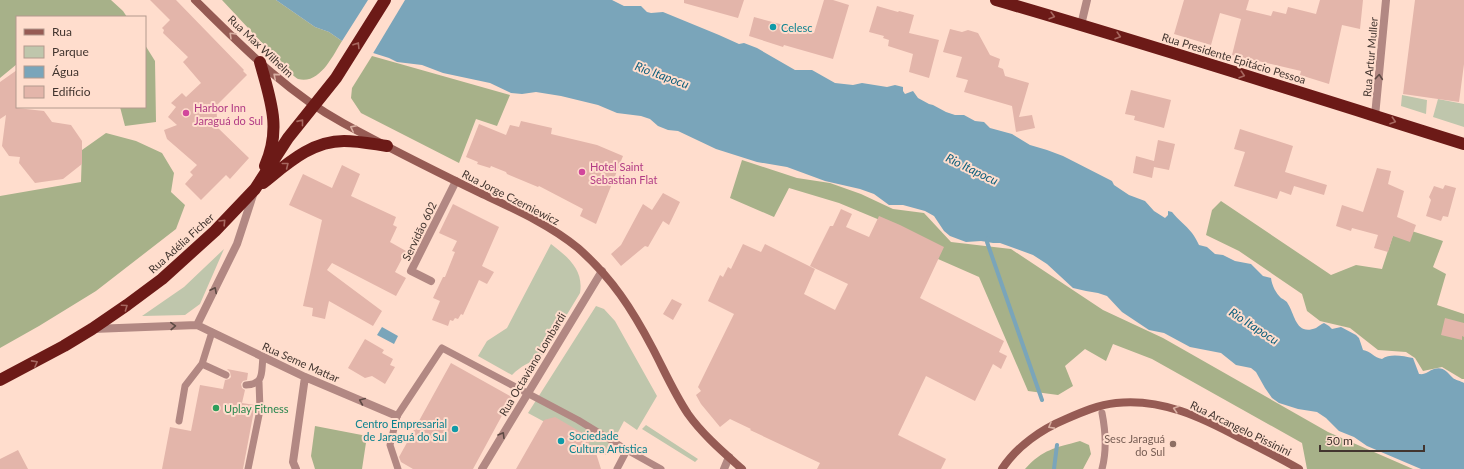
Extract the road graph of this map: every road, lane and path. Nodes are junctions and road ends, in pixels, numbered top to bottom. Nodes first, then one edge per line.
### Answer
1 (195, 0) edge
2 (385, 0) edge
3 (996, 0) edge
4 (1087, 0) edge
5 (1386, 0) edge
6 (1081, 25) junction
7 (260, 62) junction
8 (314, 106) junction
9 (1375, 116) junction
10 (1464, 144) edge
11 (387, 146) junction
12 (456, 181) junction
13 (255, 189) junction
14 (602, 271) junction
15 (431, 281) dead end
16 (197, 325) junction
17 (92, 329) junction
18 (212, 332) junction
19 (263, 357) junction
20 (202, 364) junction
21 (226, 375) dead end
22 (305, 377) junction
23 (0, 380) edge
24 (259, 382) junction
25 (246, 384) dead end
26 (527, 392) junction
27 (1102, 413) dead end
28 (398, 416) junction
29 (179, 420) dead end
30 (627, 450) junction
31 (729, 457) junction
32 (248, 469) edge
33 (296, 469) edge
34 (398, 469) edge
35 (482, 469) edge
36 (617, 469) edge
37 (661, 469) edge
38 (724, 469) edge
39 (742, 469) edge
40 (1002, 469) edge
41 (1102, 469) edge
42 (1299, 469) edge

7 -> 1 main road, Rua Max Wilhelm
8 -> 2 highway, Rua Adélia Ficher
3 -> 6 highway, Rua Presidente Epitácio Pessoa
4 - 6 street
9 -> 5 street, Rua Artur Muller
6 -> 9 highway, Rua Presidente Epitácio Pessoa
8 -> 7 main road, Rua Max Wilhelm
7 - 13 highway
11 -> 8 main road, Rua Jorge Czerniewicz
13 -> 8 highway, Rua Adélia Ficher
9 -> 10 highway, Rua Presidente Epitácio Pessoa
11 - 12 main road, Rua Jorge Czerniewicz
13 -> 11 highway
12 - 14 main road, Rua Jorge Czerniewicz
12 - 15 street, Servidão 602
16 -> 13 street
17 -> 13 highway, Rua Adélia Ficher
14 - 26 street, Rua Octaviano Lombardi
14 - 31 main road, Rua Jorge Czerniewicz
17 -> 16 street, Rua Seme Mattar
16 - 18 street, Rua Seme Mattar
23 -> 17 highway, Rua Adélia Ficher
18 - 19 street, Rua Seme Mattar
18 - 20 lane
19 - 22 street, Rua Seme Mattar
19 - 24 lane
20 - 21 lane
20 - 29 lane
28 -> 22 street, Rua Seme Mattar
22 - 33 street
24 - 25 lane
24 - 32 lane
26 - 28 lane
26 - 30 lane
35 -> 26 street, Rua Octaviano Lombardi
27 - 41 lane
28 - 34 lane
30 - 36 lane
30 - 37 lane
31 - 38 street
31 - 39 main road, Rua Jorge Czerniewicz
42 -> 40 main road, Rua Arcangelo Pissinini

